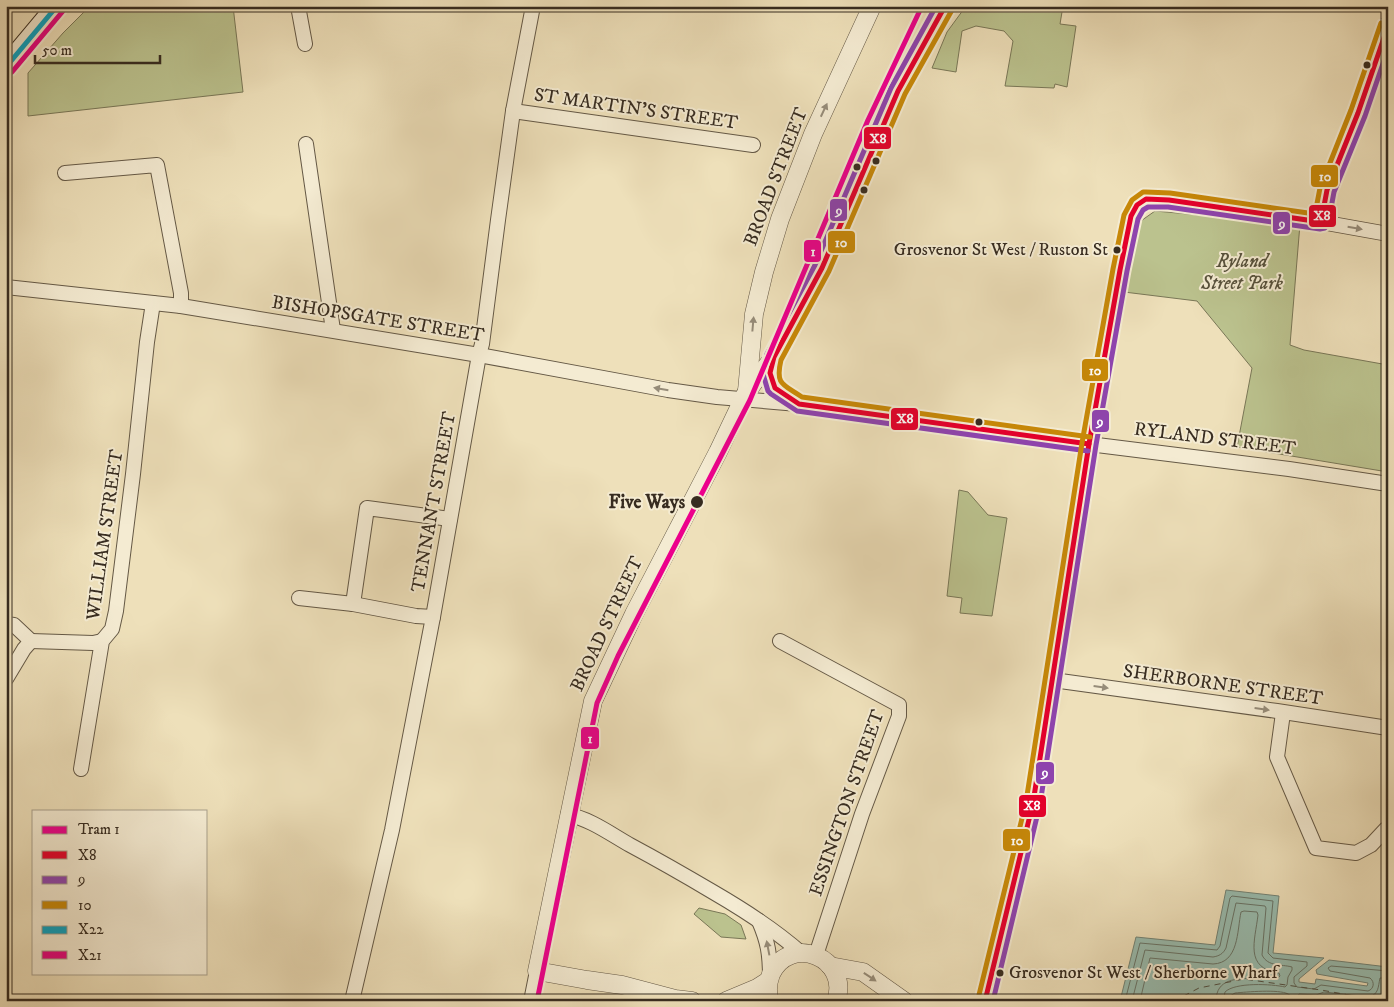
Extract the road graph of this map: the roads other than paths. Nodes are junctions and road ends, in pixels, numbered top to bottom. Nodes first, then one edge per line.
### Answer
1 (57, 6) edge
2 (298, 6) edge
3 (532, 6) edge
4 (872, 6) edge
5 (945, 6) edge
6 (1388, 25) edge
7 (305, 44) dead end
8 (6, 67) edge
9 (513, 111) junction
10 (306, 144) dead end
11 (753, 145) dead end
12 (65, 173) dead end
13 (1322, 222) junction
14 (1388, 234) edge
15 (6, 287) edge
16 (153, 303) junction
17 (182, 306) junction
18 (333, 330) junction
19 (479, 355) junction
20 (774, 357) junction
21 (745, 395) junction
22 (799, 404) junction
23 (1089, 444) junction
24 (1388, 484) edge
25 (450, 519) junction
26 (299, 598) dead end
27 (353, 604) junction
28 (432, 617) junction
29 (6, 624) edge
30 (102, 640) junction
31 (31, 641) junction
32 (780, 641) dead end
33 (6, 679) edge
34 (1052, 680) junction
35 (1283, 712) junction
36 (1388, 728) edge
37 (81, 769) dead end
38 (568, 816) junction
39 (1386, 829) dead end
40 (759, 920) junction
41 (808, 954) junction
42 (830, 966) junction
43 (537, 971) junction
44 (769, 980) junction
45 (352, 1001) edge
46 (531, 1001) edge
47 (692, 1001) edge
48 (726, 1001) edge
49 (770, 1001) edge
50 (836, 1001) edge
51 (896, 1001) edge
52 (904, 1001) edge
53 (985, 1001) edge

1 - 8 main road
2 - 7 street
3 - 9 street, TENNANT STREET
21 -> 4 street, BROAD STREET
5 - 20 street, BROAD STREET
6 - 13 street
9 - 11 street, ST MARTIN'S STREET
9 - 19 street, TENNANT STREET
10 - 18 street
12 - 17 street
13 -> 14 street
13 - 23 street
15 - 16 street, BISHOPSGATE STREET
16 - 17 street, BISHOPSGATE STREET
16 - 30 street, WILLIAM STREET
17 - 18 street, BISHOPSGATE STREET
18 - 19 street, BISHOPSGATE STREET
21 -> 19 street, BISHOPSGATE STREET
19 - 25 street, TENNANT STREET
20 - 21 street, BROAD STREET
20 - 22 street
21 - 22 street, BISHOPSGATE STREET
21 - 38 street, BROAD STREET
22 - 23 street, RYLAND STREET
23 - 24 street, RYLAND STREET
23 - 34 street
25 - 27 street
25 - 28 street, TENNANT STREET
26 - 27 street
27 - 28 street
28 - 45 street, TENNANT STREET
29 - 31 street
30 - 31 street
30 - 37 street, WILLIAM STREET
31 - 33 street
32 - 41 street, ESSINGTON STREET
34 -> 35 street, SHERBORNE STREET
34 - 53 street
35 - 36 street, SHERBORNE STREET
35 - 39 street
38 - 40 street
38 - 43 street, BROAD STREET
40 - 41 street
44 -> 40 street
41 - 42 street
41 - 44 street
42 - 50 street
42 -> 52 street
43 - 46 street, BROAD STREET
43 - 47 street
44 - 48 street
44 - 49 street
51 - 52 street

